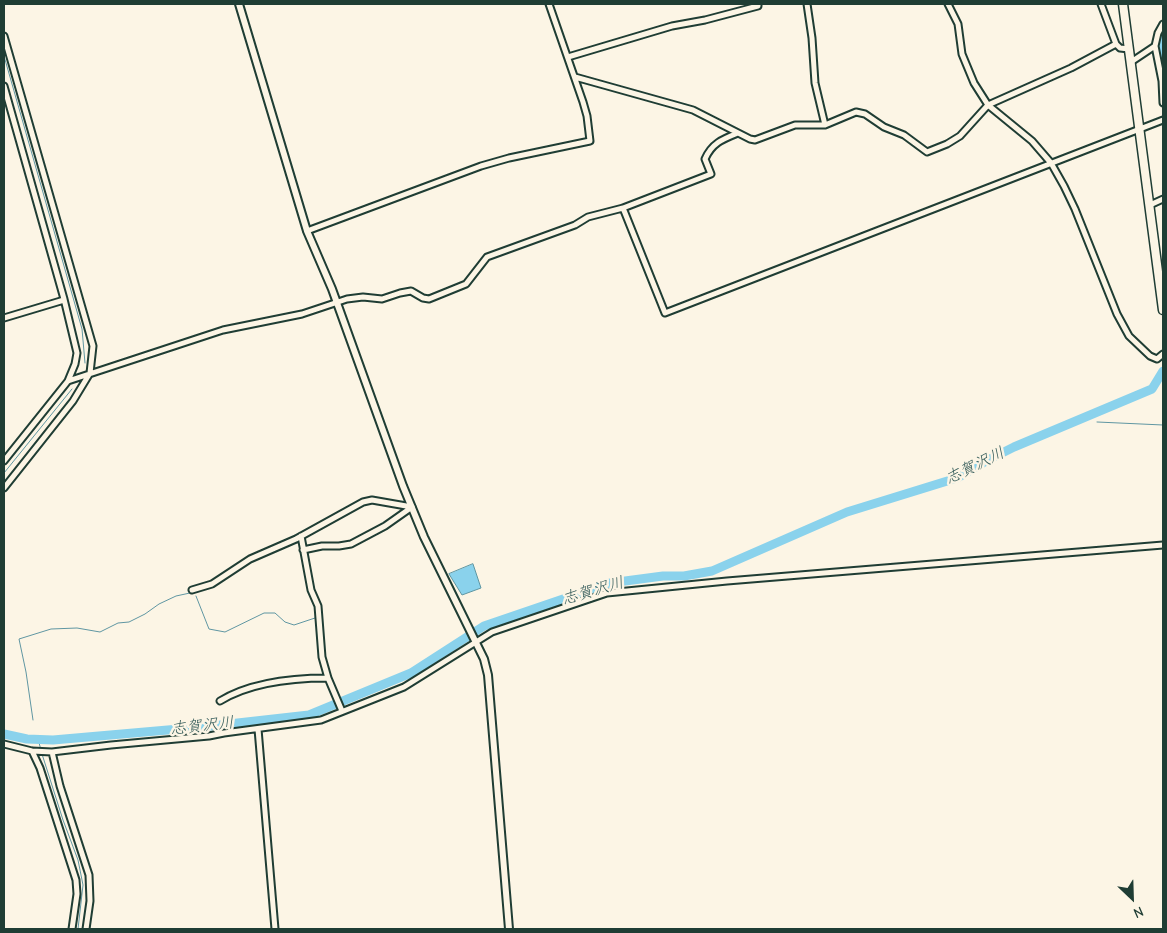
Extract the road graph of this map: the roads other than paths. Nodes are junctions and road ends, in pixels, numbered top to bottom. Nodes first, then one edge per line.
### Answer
1 (239, 4) edge
2 (549, 4) edge
3 (758, 4) edge
4 (807, 4) edge
5 (948, 4) edge
6 (1101, 4) edge
7 (1123, 4) edge
8 (1163, 24) edge
9 (4, 38) edge
10 (1116, 41) junction
11 (1155, 46) junction
12 (1129, 49) junction
13 (568, 57) junction
14 (1131, 62) junction
15 (575, 77) junction
16 (1162, 81) edge
17 (4, 86) edge
18 (1163, 103) edge
19 (988, 105) junction
20 (1163, 120) edge
21 (825, 125) junction
22 (1140, 129) junction
23 (738, 133) junction
24 (1051, 163) junction
25 (1163, 199) edge
26 (1150, 205) junction
27 (623, 208) junction
28 (306, 231) junction
29 (64, 300) junction
30 (337, 302) junction
31 (1163, 310) edge
32 (4, 318) edge
33 (1163, 354) edge
34 (90, 373) junction
35 (68, 381) junction
36 (4, 461) edge
37 (4, 488) edge
38 (412, 507) junction
39 (301, 536) junction
40 (1163, 545) edge
41 (303, 550) junction
42 (192, 590) dead end
43 (476, 640) junction
44 (328, 678) junction
45 (220, 701) dead end
46 (342, 711) junction
47 (258, 729) junction
48 (4, 744) edge
49 (34, 751) junction
50 (51, 752) junction
51 (72, 929) edge
52 (86, 929) edge
53 (275, 929) edge
54 (510, 929) edge

1 - 28 street
2 - 13 street
3 - 13 street
4 - 21 street
5 - 19 street
6 - 10 street
7 - 12 main road
8 - 11 street
9 - 34 street
10 - 12 street
10 - 19 street
11 - 14 street
11 - 16 street
12 - 14 main road
13 - 15 street
14 - 22 main road
15 - 23 street
15 - 28 street
16 - 18 street
17 - 29 street
19 - 21 street
19 - 24 street
20 - 22 street
21 - 23 street
22 - 24 street
22 - 26 main road
23 - 27 street
24 - 27 street
24 - 33 street
25 - 26 street
26 - 31 main road
27 - 30 street
28 - 30 street
29 - 32 street
29 - 35 street
30 - 34 street
30 - 38 street
34 - 35 street
34 - 37 street
35 - 36 street
38 - 39 street
38 - 41 street
38 - 43 street
39 - 41 street
39 - 42 street
40 - 43 street
41 - 44 street
43 - 46 street
43 - 54 street
44 - 45 street
44 - 46 street
46 - 47 street
47 - 50 street
47 - 53 street
48 - 49 street
49 - 50 street
49 - 51 street
50 - 52 street

